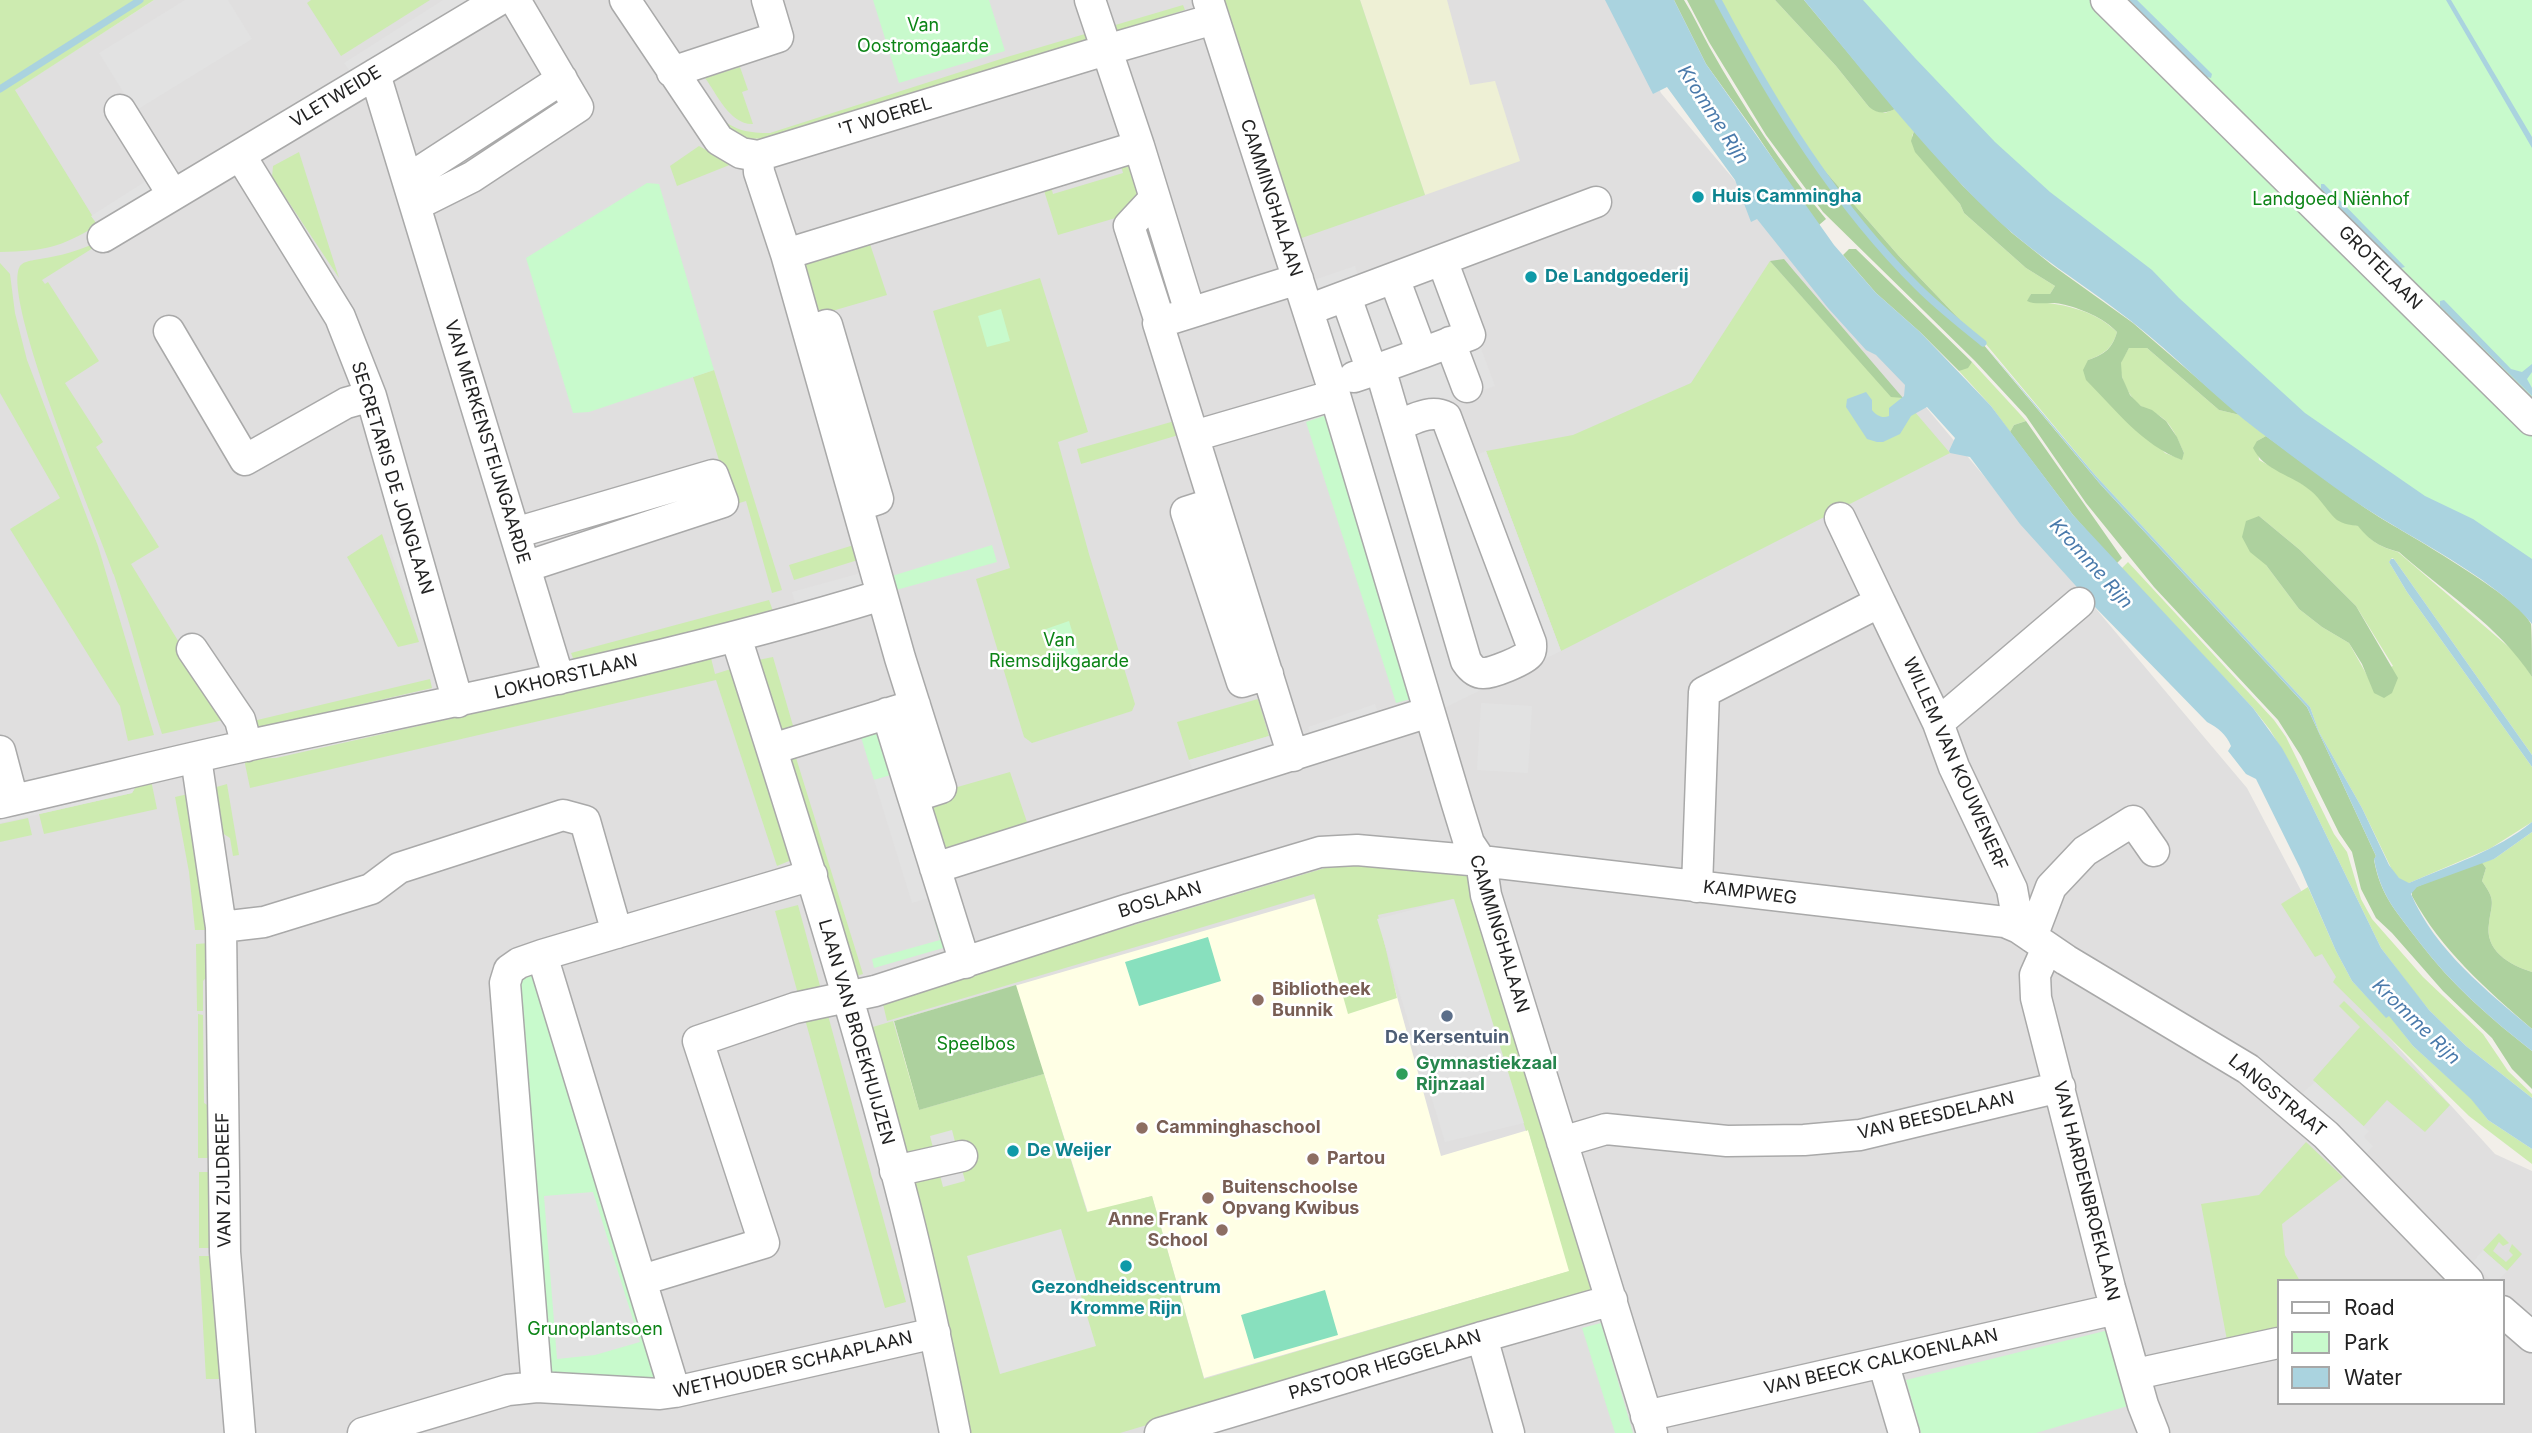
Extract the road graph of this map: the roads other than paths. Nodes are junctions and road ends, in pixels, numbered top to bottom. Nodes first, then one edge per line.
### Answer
1 (499, 0) edge
2 (515, 0) edge
3 (625, 0) edge
4 (767, 0) edge
5 (1090, 0) edge
6 (2106, 0) edge
7 (1211, 10) edge
8 (1106, 50) junction
9 (672, 72) junction
10 (375, 74) junction
11 (120, 110) dead end
12 (1139, 146) junction
13 (240, 155) junction
14 (758, 156) junction
15 (412, 192) junction
16 (173, 195) junction
17 (1155, 198) junction
18 (1596, 202) dead end
19 (103, 237) dead end
20 (786, 254) junction
21 (1442, 260) junction
22 (1394, 278) junction
23 (1298, 279) junction
24 (1346, 297) junction
25 (1308, 310) junction
26 (1190, 312) junction
27 (1160, 322) junction
28 (169, 331) dead end
29 (1450, 342) junction
30 (1422, 353) junction
31 (1376, 369) junction
32 (1467, 387) dead end
33 (1333, 389) junction
34 (371, 396) junction
35 (2532, 420) edge
36 (1399, 425) junction
37 (1194, 436) junction
38 (1840, 519) dead end
39 (515, 533) junction
40 (525, 568) junction
41 (882, 595) junction
42 (1880, 602) junction
43 (2079, 603) dead end
44 (736, 637) junction
45 (192, 649) dead end
46 (559, 680) junction
47 (458, 702) junction
48 (901, 709) junction
49 (1429, 712) junction
50 (1938, 723) junction
51 (247, 746) junction
52 (772, 749) junction
53 (0, 751) edge
54 (1293, 755) junction
55 (197, 758) junction
56 (7, 802) edge
57 (2154, 851) dead end
58 (1480, 861) junction
59 (935, 868) junction
60 (811, 875) junction
61 (1697, 887) junction
62 (221, 927) junction
63 (617, 933) junction
64 (2033, 937) junction
65 (542, 955) junction
66 (965, 963) junction
67 (848, 998) junction
68 (2060, 1087) junction
69 (1562, 1142) junction
70 (962, 1156) dead end
71 (895, 1171) junction
72 (2466, 1279) edge
73 (642, 1280) junction
74 (1612, 1300) junction
75 (2116, 1309) junction
76 (2504, 1313) edge
77 (935, 1333) junction
78 (1482, 1337) junction
79 (2532, 1337) edge
80 (2276, 1343) edge
81 (1883, 1362) junction
82 (2136, 1374) junction
83 (537, 1387) junction
84 (675, 1392) junction
85 (1649, 1425) edge
86 (240, 1433) edge
87 (363, 1433) edge
88 (955, 1433) edge
89 (1160, 1433) edge
90 (1509, 1433) edge
91 (1904, 1433) edge
92 (2154, 1433) edge

1 - 10 street, VLETWEIDE
2 - 15 street
3 - 9 street
4 - 9 street
5 - 8 street
6 - 35 street, GROTELAAN
7 - 8 street, 'T WOEREL
7 - 23 street, CAMMINGHALAAN
8 - 12 street
8 - 14 street, 'T WOEREL
9 - 14 street
10 - 13 street, VLETWEIDE
10 - 15 street, VAN MERKENSTEIJNGAARDE
11 - 16 street
12 - 17 street
12 - 20 street
13 - 16 street, VLETWEIDE
13 - 34 street, SECRETARIS DE JONGLAAN
14 - 20 street
15 - 39 street, VAN MERKENSTEIJNGAARDE
16 - 19 street, VLETWEIDE
17 - 26 street
17 - 27 street
18 - 21 street
20 - 41 street
21 - 22 street
21 - 29 street
22 - 24 street
22 - 30 street
23 - 25 street, CAMMINGHALAAN
23 - 26 street
24 - 25 street
24 - 31 street
25 - 33 street, CAMMINGHALAAN
26 - 27 street
27 - 37 street
28 - 34 street
29 - 30 street
29 - 32 street
30 - 31 street
31 - 33 street
31 - 36 street
33 - 37 street
33 - 49 street, CAMMINGHALAAN
34 - 47 street, SECRETARIS DE JONGLAAN
36 - 36 street
37 - 54 street
38 - 42 street, WILLEM VAN KOUWENERF
39 - 40 street, VAN MERKENSTEIJNGAARDE
39 - 40 street
40 - 46 street, VAN MERKENSTEIJNGAARDE
41 - 44 street, LOKHORSTLAAN
41 - 48 street
42 - 50 street, WILLEM VAN KOUWENERF
42 - 61 street
43 - 50 street
44 - 46 street, LOKHORSTLAAN
44 - 52 street, LAAN VAN BROEKHUIJZEN
45 - 51 street
46 - 47 street, LOKHORSTLAAN
47 - 51 street, LOKHORSTLAAN
48 - 52 street
48 - 59 street
49 - 54 street
49 - 58 street, CAMMINGHALAAN
50 - 64 street, WILLEM VAN KOUWENERF
51 - 55 street, LOKHORSTLAAN
52 - 60 street, LAAN VAN BROEKHUIJZEN
53 - 56 street
54 - 59 street
55 - 56 street, LOKHORSTLAAN
55 - 62 street, VAN ZIJLDREEF
57 - 64 street
58 - 61 street, KAMPWEG
58 - 66 street, BOSLAAN
58 - 69 street, CAMMINGHALAAN
59 - 66 street
60 - 63 street
60 - 67 street, LAAN VAN BROEKHUIJZEN
61 - 64 street, KAMPWEG
62 - 63 street
62 - 86 street, VAN ZIJLDREEF
63 - 65 street
64 - 68 street, VAN HARDENBROEKLAAN
64 - 72 street, LANGSTRAAT
65 - 73 street
65 - 83 street
66 - 67 street, BOSLAAN
67 - 71 street, LAAN VAN BROEKHUIJZEN
67 - 73 street, BOSLAAN
68 - 69 street, VAN BEESDELAAN
68 - 75 street, VAN HARDENBROEKLAAN
69 - 74 street, CAMMINGHALAAN
70 - 71 street
71 - 77 street, LAAN VAN BROEKHUIJZEN
73 - 84 street
74 - 78 street, PASTOOR HEGGELAAN
74 - 85 street, CAMMINGHALAAN
75 - 81 street, VAN BEECK CALKOENLAAN
75 - 82 street, VAN HARDENBROEKLAAN
76 - 79 street
77 - 84 street, WETHOUDER SCHAAPLAAN
77 - 88 street, LAAN VAN BROEKHUIJZEN
78 - 89 street, PASTOOR HEGGELAAN
78 - 90 street
80 - 82 street
81 - 85 street, VAN BEECK CALKOENLAAN
81 - 91 street
82 - 92 street, VAN HARDENBROEKLAAN
83 - 84 street, WETHOUDER SCHAAPLAAN
83 - 87 street, WETHOUDER SCHAAPLAAN

